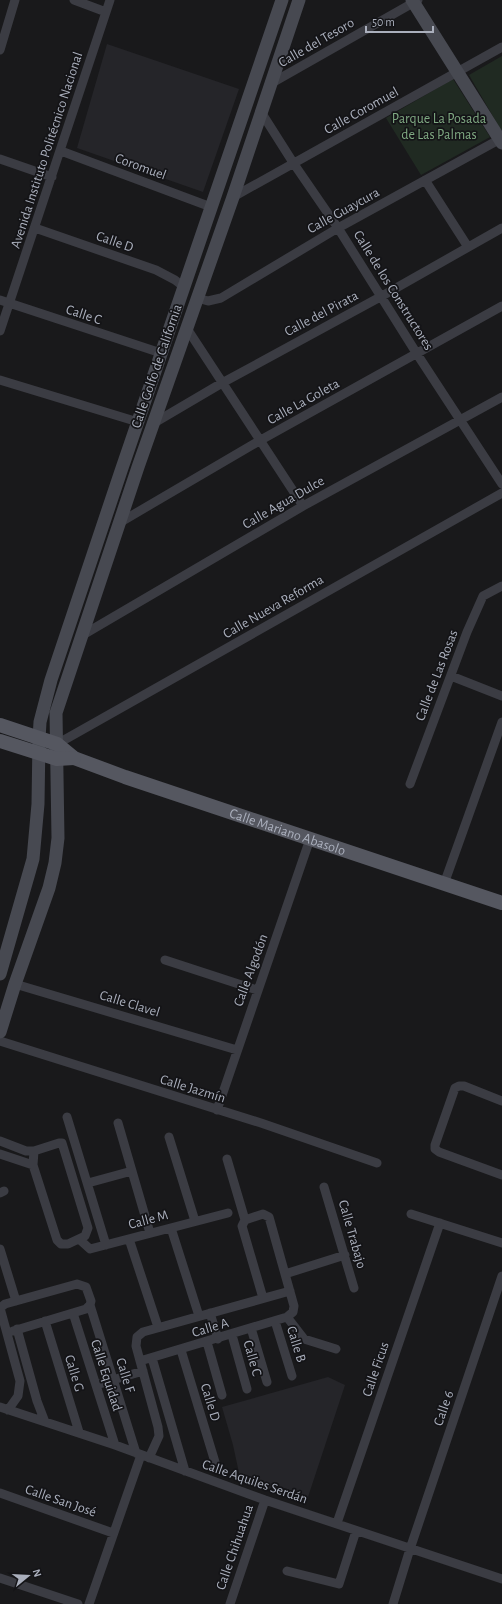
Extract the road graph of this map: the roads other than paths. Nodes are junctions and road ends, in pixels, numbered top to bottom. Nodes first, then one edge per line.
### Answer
1 (15, 0) edge
2 (74, 0) edge
3 (110, 0) edge
4 (282, 0) edge
5 (299, 0) edge
6 (415, 1) edge
7 (106, 12) junction
8 (502, 47) edge
9 (0, 50) edge
10 (457, 72) junction
11 (254, 79) junction
12 (270, 84) junction
13 (261, 112) junction
14 (501, 140) edge
15 (61, 151) junction
16 (0, 160) edge
17 (294, 164) junction
18 (52, 176) junction
19 (425, 180) junction
20 (233, 197) junction
21 (211, 207) junction
22 (35, 228) junction
23 (338, 228) junction
24 (502, 228) edge
25 (468, 247) junction
26 (184, 287) junction
27 (382, 296) junction
28 (197, 298) junction
29 (0, 300) edge
30 (9, 304) junction
31 (502, 306) edge
32 (186, 327) junction
33 (0, 331) edge
34 (161, 353) junction
35 (417, 354) junction
36 (0, 380) edge
37 (222, 383) junction
38 (502, 397) edge
39 (460, 420) junction
40 (138, 422) junction
41 (154, 422) junction
42 (259, 441) junction
43 (502, 484) edge
44 (502, 493) edge
45 (303, 506) junction
46 (103, 523) junction
47 (119, 523) junction
48 (502, 586) edge
49 (67, 631) junction
50 (82, 636) junction
51 (451, 676) junction
52 (502, 696) edge
53 (502, 722) edge
54 (0, 725) edge
55 (39, 738) junction
56 (0, 741) edge
57 (57, 744) junction
58 (39, 754) junction
59 (74, 758) junction
60 (57, 759) junction
61 (410, 784) dead end
62 (310, 839) junction
63 (444, 884) junction
64 (502, 903) edge
65 (165, 960) dead end
66 (0, 973) edge
67 (15, 984) junction
68 (257, 990) junction
69 (0, 1032) edge
70 (0, 1041) edge
71 (237, 1050) junction
72 (502, 1101) edge
73 (217, 1110) junction
74 (67, 1117) dead end
75 (118, 1123) dead end
76 (169, 1137) dead end
77 (0, 1141) edge
78 (34, 1151) junction
79 (0, 1154) edge
80 (227, 1158) dead end
81 (377, 1163) dead end
82 (33, 1165) junction
83 (132, 1171) junction
84 (502, 1175) edge
85 (88, 1183) junction
86 (324, 1187) dead end
87 (228, 1213) dead end
88 (411, 1214) dead end
89 (245, 1220) junction
90 (195, 1221) junction
91 (440, 1223) junction
92 (171, 1228) junction
93 (150, 1233) junction
94 (79, 1239) junction
95 (129, 1239) junction
96 (502, 1243) edge
97 (106, 1245) junction
98 (0, 1250) edge
99 (344, 1255) junction
100 (285, 1274) junction
101 (502, 1276) edge
102 (354, 1288) dead end
103 (290, 1291) junction
104 (263, 1298) junction
105 (16, 1301) junction
106 (90, 1305) junction
107 (73, 1313) junction
108 (210, 1313) junction
109 (199, 1316) junction
110 (287, 1317) junction
111 (45, 1321) junction
112 (275, 1321) junction
113 (158, 1328) junction
114 (251, 1328) junction
115 (17, 1329) junction
116 (6, 1333) junction
117 (232, 1335) junction
118 (218, 1339) junction
119 (207, 1342) junction
120 (336, 1349) dead end
121 (181, 1350) junction
122 (152, 1358) junction
123 (140, 1361) junction
124 (143, 1371) junction
125 (292, 1376) dead end
126 (113, 1381) junction
127 (267, 1382) dead end
128 (96, 1385) junction
129 (247, 1389) dead end
130 (222, 1395) dead end
131 (4, 1408) edge
132 (45, 1422) junction
133 (79, 1432) junction
134 (116, 1445) junction
135 (142, 1456) junction
136 (215, 1462) dead end
137 (185, 1471) junction
138 (0, 1494) edge
139 (265, 1500) junction
140 (337, 1523) junction
141 (356, 1531) junction
142 (113, 1533) junction
143 (410, 1549) junction
144 (286, 1571) dead end
145 (502, 1580) edge
146 (1, 1581) edge
147 (78, 1604) edge
148 (88, 1604) edge
149 (230, 1604) edge
150 (393, 1604) edge

1 - 9 street
2 - 7 street
3 - 7 street, Avenida Instituto Politécnico Nacional
4 - 11 street, Calle Golfo de California
5 - 12 street, Calle Golfo de California
6 - 10 street
6 - 12 street, Calle del Tesoro
7 - 15 street, Avenida Instituto Politécnico Nacional
8 - 10 street, Calle Coromuel
10 - 14 street
10 - 17 street, Calle Coromuel
11 - 12 street
11 - 21 street, Calle Golfo de California
12 - 13 street, Calle Golfo de California
13 - 17 street, Calle de los Constructores
13 - 20 street, Calle Golfo de California
14 - 19 street, Calle Guaycura
15 - 18 street, Avenida Instituto Politécnico Nacional
15 - 21 street, Coromuel
16 - 18 street
17 - 20 street, Calle Coromuel
17 - 23 street, Calle de los Constructores
18 - 22 street, Avenida Instituto Politécnico Nacional
19 - 23 street, Calle Guaycura
19 - 25 street
20 - 21 street
20 - 28 street, Calle Golfo de California
21 - 26 street, Calle Golfo de California
22 - 26 street, Calle D
22 - 30 street, Avenida Instituto Politécnico Nacional
23 - 27 street, Calle de los Constructores
23 - 28 street, Calle Guaycura
24 - 25 street, Calle del Pirata
25 - 27 street, Calle del Pirata
26 - 28 street
26 - 34 street, Calle Golfo de California
27 - 35 street, Calle de los Constructores
27 - 37 street, Calle del Pirata
28 - 32 street, Calle Golfo de California
29 - 30 street, Calle C
30 - 33 street, Avenida Instituto Politécnico Nacional
30 - 34 street, Calle C
31 - 35 street, Calle La Goleta
32 - 37 street
32 - 41 street, Calle Golfo de California
34 - 40 street, Calle Golfo de California
35 - 39 street, Calle de los Constructores
35 - 42 street, Calle La Goleta
36 - 40 street
37 - 41 street, Calle del Pirata
37 - 42 street
38 - 39 street, Calle Agua Dulce
39 - 43 street, Calle de los Constructores
39 - 45 street, Calle Agua Dulce
40 - 41 street
40 - 46 street, Calle Golfo de California
41 - 47 street, Calle Golfo de California
42 - 45 street
42 - 47 street, Calle La Goleta
44 - 57 street, Calle Nueva Reforma
45 - 50 street, Calle Agua Dulce
46 - 47 street
46 - 49 street, Calle Golfo de California
47 - 50 street, Calle Golfo de California
48 - 51 street, Calle de Las Rosas
49 - 50 street
49 - 55 street, Calle Golfo de California
50 - 57 street, Calle Golfo de California
51 - 52 street
51 - 61 street, Calle de Las Rosas
53 - 63 street
54 - 55 main road
55 - 57 main road
55 - 58 street, Calle Golfo de California
56 - 58 main road
57 - 59 main road
57 - 60 street, Calle Golfo de California
58 - 60 main road
58 - 66 street, Calle Golfo de California
59 - 60 main road
59 - 62 main road, Calle Mariano Abasolo
60 - 67 street, Calle Golfo de California
62 - 63 main road, Calle Mariano Abasolo
62 - 68 street, Calle Algodón
63 - 64 main road, Calle Mariano Abasolo
65 - 68 street
66 - 67 street
67 - 69 street, Calle Golfo de California
67 - 71 street, Calle Clavel
68 - 71 street, Calle Algodón
70 - 73 street, Calle Jazmín
71 - 73 street, Calle Algodón
72 - 84 street
73 - 81 street, Calle Jazmín
74 - 85 street
75 - 83 street
76 - 90 street
77 - 78 street
78 - 82 street
78 - 94 street
79 - 82 street
80 - 89 street
82 - 94 street
83 - 85 street
83 - 93 street
85 - 97 street
86 - 99 street, Calle Trabajo
87 - 90 street, Calle M
88 - 91 street
89 - 100 street
89 - 104 street
90 - 92 street, Calle M
91 - 96 street
91 - 140 street, Calle Ficus
92 - 93 street, Calle M
92 - 109 street
93 - 95 street, Calle M
94 - 97 street, Calle M
95 - 97 street, Calle M
95 - 113 street
98 - 105 street
99 - 100 street
99 - 102 street, Calle Trabajo
100 - 103 street
101 - 143 street, Calle 6
103 - 104 street
103 - 110 street
104 - 108 street
105 - 106 street, Calle F
105 - 116 street
106 - 107 street
106 - 126 street, Calle F
107 - 111 street
107 - 128 street, Calle Equidad
108 - 109 street
108 - 118 street
109 - 113 street
110 - 112 street, Calle A
110 - 120 street
111 - 115 street
111 - 133 street, Calle G
112 - 114 street, Calle A
112 - 125 street, Calle B
113 - 123 street
114 - 117 street, Calle A
114 - 127 street
115 - 116 street
115 - 132 street
116 - 131 street
117 - 118 street, Calle A
117 - 129 street, Calle C
118 - 119 street, Calle A
119 - 121 street, Calle A
119 - 130 street
121 - 122 street, Calle A
121 - 136 street, Calle D
122 - 123 street, Calle A
122 - 137 street
123 - 124 street
124 - 126 street
124 - 135 street
126 - 128 street
126 - 135 street, Calle F
128 - 134 street, Calle Equidad
131 - 132 street, Calle Aquiles Serdán
132 - 133 street, Calle Aquiles Serdán
133 - 134 street, Calle Aquiles Serdán
134 - 135 street, Calle Aquiles Serdán
135 - 137 street, Calle Aquiles Serdán
135 - 142 street
137 - 139 street, Calle Aquiles Serdán
138 - 142 street, Calle San José
139 - 140 street, Calle Aquiles Serdán
139 - 149 street, Calle Chihuahua
140 - 141 street, Calle Aquiles Serdán
141 - 143 street, Calle Aquiles Serdán
141 - 144 street
142 - 148 street
143 - 145 street, Calle Aquiles Serdán
143 - 150 street, Calle 6
146 - 147 street

